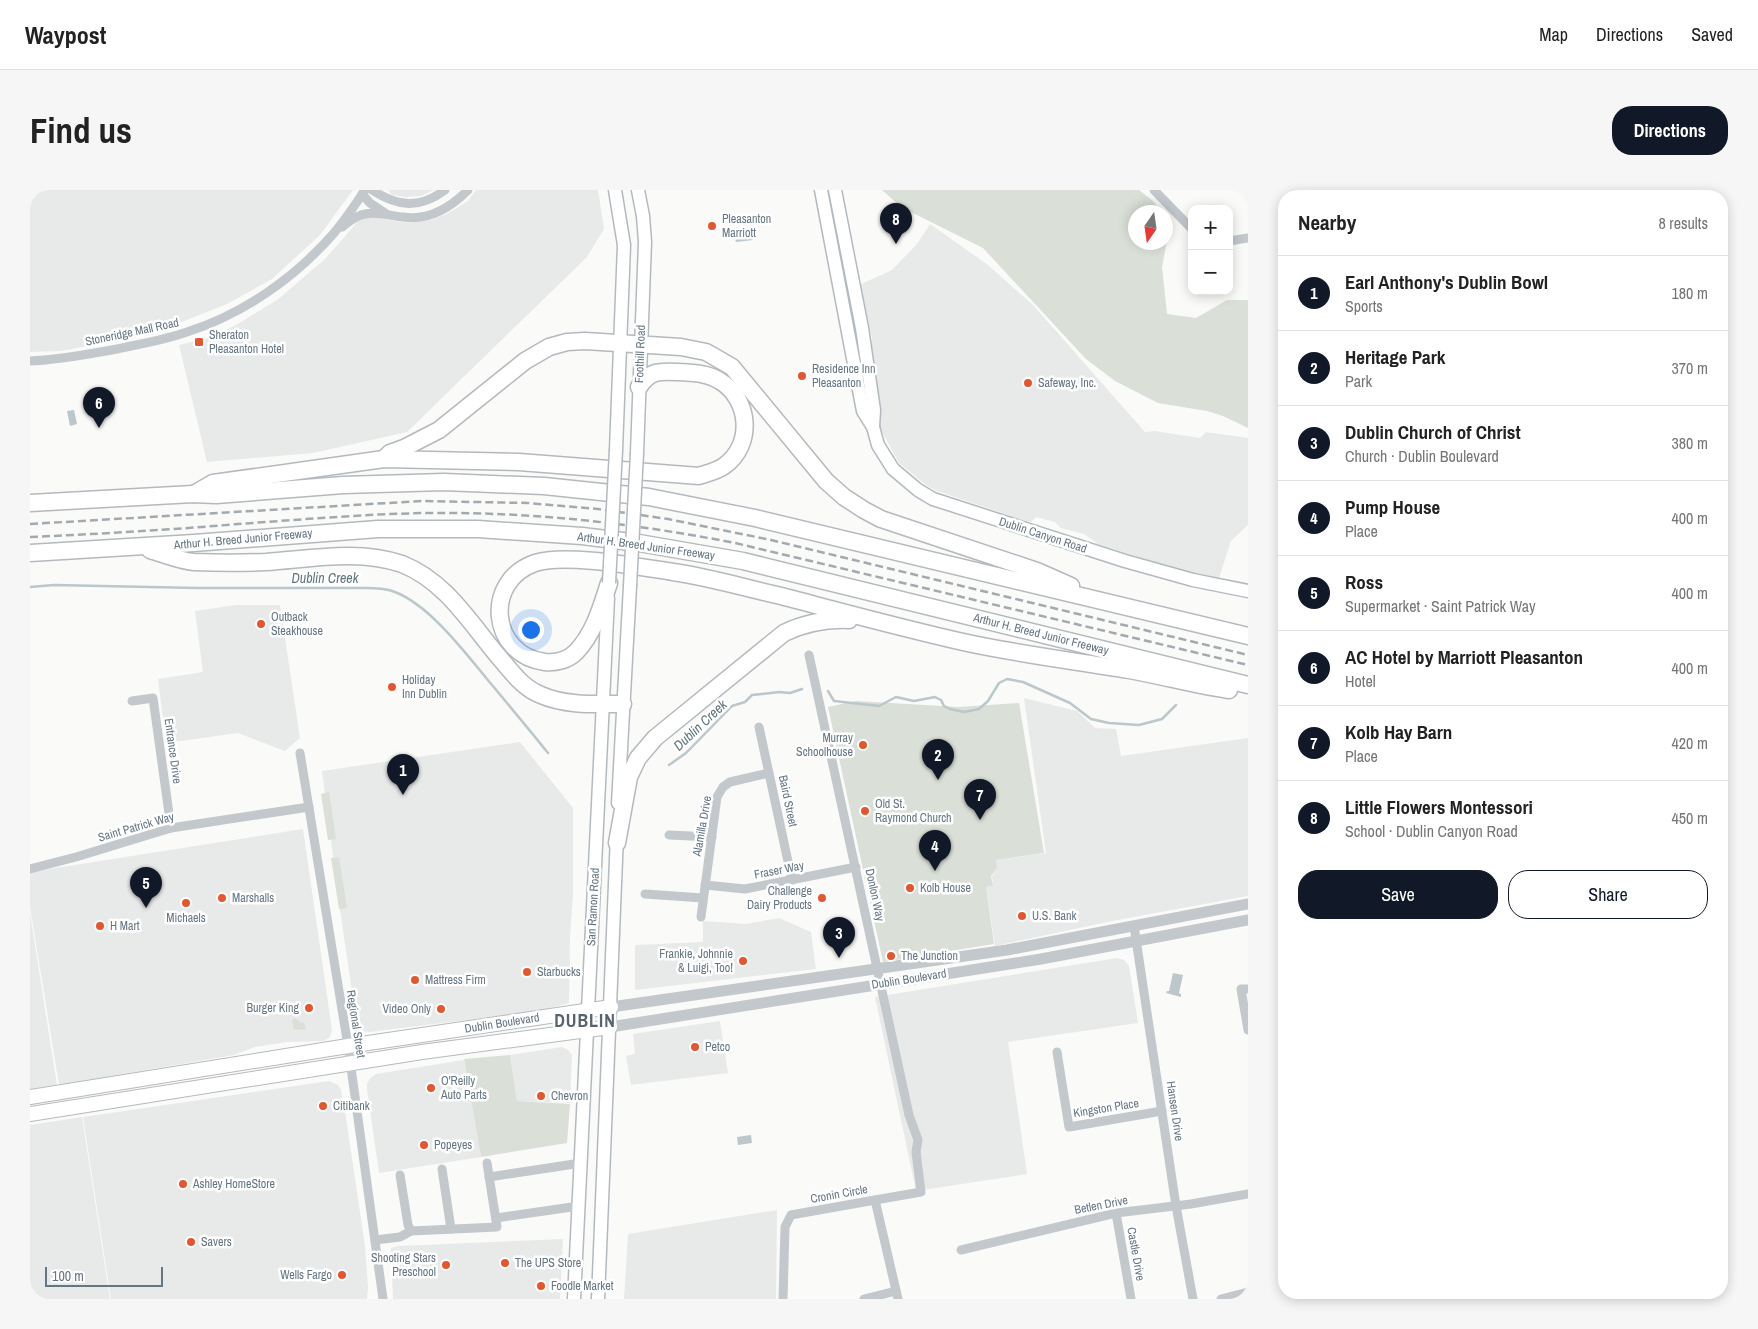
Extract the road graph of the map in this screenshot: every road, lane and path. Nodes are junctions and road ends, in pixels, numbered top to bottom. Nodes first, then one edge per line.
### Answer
1 (372, 190) edge
2 (446, 190) edge
3 (468, 190) edge
4 (615, 190) edge
5 (638, 190) edge
6 (822, 190) edge
7 (835, 190) edge
8 (1154, 190) edge
9 (363, 192) edge
10 (386, 213) junction
11 (1188, 225) edge
12 (334, 233) junction
13 (1248, 238) edge
14 (1233, 240) edge
15 (620, 342) junction
16 (640, 344) junction
17 (30, 361) edge
18 (639, 387) junction
19 (873, 427) junction
20 (384, 459) junction
21 (193, 494) junction
22 (30, 504) edge
23 (612, 516) joint
24 (633, 519) joint
25 (139, 547) junction
26 (30, 553) edge
27 (609, 584) junction
28 (1248, 590) edge
29 (1094, 599) junction
30 (888, 624) junction
31 (1248, 636) edge
32 (809, 655) dead end
33 (1248, 685) edge
34 (1248, 692) edge
35 (132, 702) dead end
36 (603, 704) junction
37 (623, 704) junction
38 (759, 727) dead end
39 (300, 753) dead end
40 (769, 773) junction
41 (309, 807) junction
42 (172, 828) junction
43 (669, 835) dead end
44 (712, 837) junction
45 (617, 843) junction
46 (856, 867) junction
47 (30, 869) edge
48 (792, 880) junction
49 (705, 885) junction
50 (645, 894) dead end
51 (704, 898) junction
52 (1248, 904) edge
53 (701, 917) dead end
54 (1248, 920) edge
55 (1134, 926) junction
56 (1137, 942) junction
57 (1042, 944) junction
58 (1013, 963) junction
59 (878, 970) junction
60 (881, 984) junction
61 (1248, 989) edge
62 (611, 1007) junction
63 (588, 1010) junction
64 (610, 1027) junction
65 (587, 1030) junction
66 (1248, 1030) edge
67 (348, 1046) junction
68 (1057, 1052) dead end
69 (350, 1064) junction
70 (112, 1085) junction
71 (87, 1089) junction
72 (30, 1098) edge
73 (94, 1104) junction
74 (73, 1108) junction
75 (1162, 1111) junction
76 (30, 1114) edge
77 (487, 1163) dead end
78 (581, 1163) junction
79 (442, 1169) dead end
80 (400, 1175) dead end
81 (489, 1177) junction
82 (1248, 1194) edge
83 (875, 1200) junction
84 (579, 1206) junction
85 (1176, 1206) junction
86 (1116, 1213) junction
87 (496, 1218) junction
88 (451, 1229) junction
89 (411, 1231) junction
90 (375, 1240) junction
91 (961, 1250) dead end
92 (1248, 1292) edge
93 (897, 1295) edge
94 (382, 1299) edge
95 (574, 1299) edge
96 (598, 1299) edge
97 (784, 1299) edge
98 (864, 1299) edge
99 (1131, 1299) edge
100 (1193, 1299) edge
101 (1221, 1299) edge

1 - 2 street
3 - 10 street
4 - 15 main road, Foothill Road
5 - 16 main road, Foothill Road
6 - 19 main road, Dublin Canyon Road
7 - 19 main road, Dublin Canyon Road
8 - 11 street
9 - 10 street
9 - 12 street, Stoneridge Mall Road
10 - 12 street
12 - 17 street, Stoneridge Mall Road
13 - 14 street
15 - 16 highway
15 - 20 highway
15 - 23 main road, Foothill Road, bridge
16 - 18 main road, Foothill Road
16 - 29 highway
18 - 20 highway
18 - 24 main road, Foothill Road, bridge
19 - 28 main road, Dublin Canyon Road
20 - 21 highway
21 - 22 highway
21 - 29 highway
23 - 27 main road, San Ramon Road, bridge
24 - 37 main road, San Ramon Road, bridge
25 - 26 highway, Arthur H. Breed Junior Freeway
25 - 33 highway, Arthur H. Breed Junior Freeway
25 - 36 highway
27 - 30 highway
27 - 36 main road, San Ramon Road
29 - 31 highway
30 - 34 highway
30 - 45 highway
32 - 46 street, Donlon Way
35 - 42 street, Entrance Drive
36 - 37 highway
36 - 63 main road, San Ramon Road
37 - 45 main road, San Ramon Road
38 - 40 street, Baird Street
39 - 41 street, Regional Street
40 - 44 street, Alamilla Drive
40 - 48 street, Baird Street
41 - 42 street, Saint Patrick Way
41 - 67 street, Regional Street
42 - 47 street, Saint Patrick Way
43 - 44 street
44 - 49 street, Alamilla Drive
45 - 62 main road, San Ramon Road
46 - 48 street, Fraser Way
46 - 59 street, Donlon Way
48 - 49 street, Fraser Way
49 - 51 street, Alamilla Drive
50 - 51 street
51 - 53 street, Alamilla Drive
52 - 55 street, Dublin Boulevard
54 - 56 street, Dublin Boulevard
55 - 56 street, Hansen Drive
55 - 57 street, Dublin Boulevard
56 - 58 street, Dublin Boulevard
56 - 75 street, Hansen Drive
57 - 58 street, Dublin Boulevard
57 - 59 street, Dublin Boulevard
58 - 60 street, Dublin Boulevard
59 - 60 street, Donlon Way
59 - 62 street, Dublin Boulevard
60 - 64 street, Dublin Boulevard
60 - 83 street, Donlon Way
61 - 66 street
62 - 63 main road, Dublin Boulevard
62 - 64 main road, San Ramon Road
63 - 65 main road, San Ramon Road
63 - 67 main road, Dublin Boulevard
64 - 65 main road, Dublin Boulevard
64 - 96 main road, San Ramon Road
65 - 69 main road, Dublin Boulevard
65 - 78 main road, San Ramon Road
67 - 69 street, Regional Street
67 - 70 main road, Dublin Boulevard
68 - 75 street, Kingston Place
69 - 73 main road, Dublin Boulevard
69 - 90 street, Regional Street
70 - 71 main road, Dublin Boulevard
70 - 73 main road
71 - 72 main road, Dublin Boulevard
71 - 74 main road
73 - 74 main road, Dublin Boulevard
74 - 76 main road, Dublin Boulevard
75 - 85 street, Hansen Drive
77 - 81 street
78 - 81 street
78 - 84 main road, San Ramon Road
79 - 88 street
80 - 89 street
81 - 87 street
82 - 85 street, Betlen Drive
83 - 93 street, Cronin Circle
83 - 97 street, Cronin Circle
84 - 87 street
84 - 95 main road, San Ramon Road
85 - 86 street, Betlen Drive
85 - 100 street, Hansen Drive
86 - 91 street, Betlen Drive
86 - 99 street, Castle Drive
87 - 88 street
88 - 89 street
89 - 90 street
90 - 94 street, Regional Street
92 - 101 street
93 - 98 street

